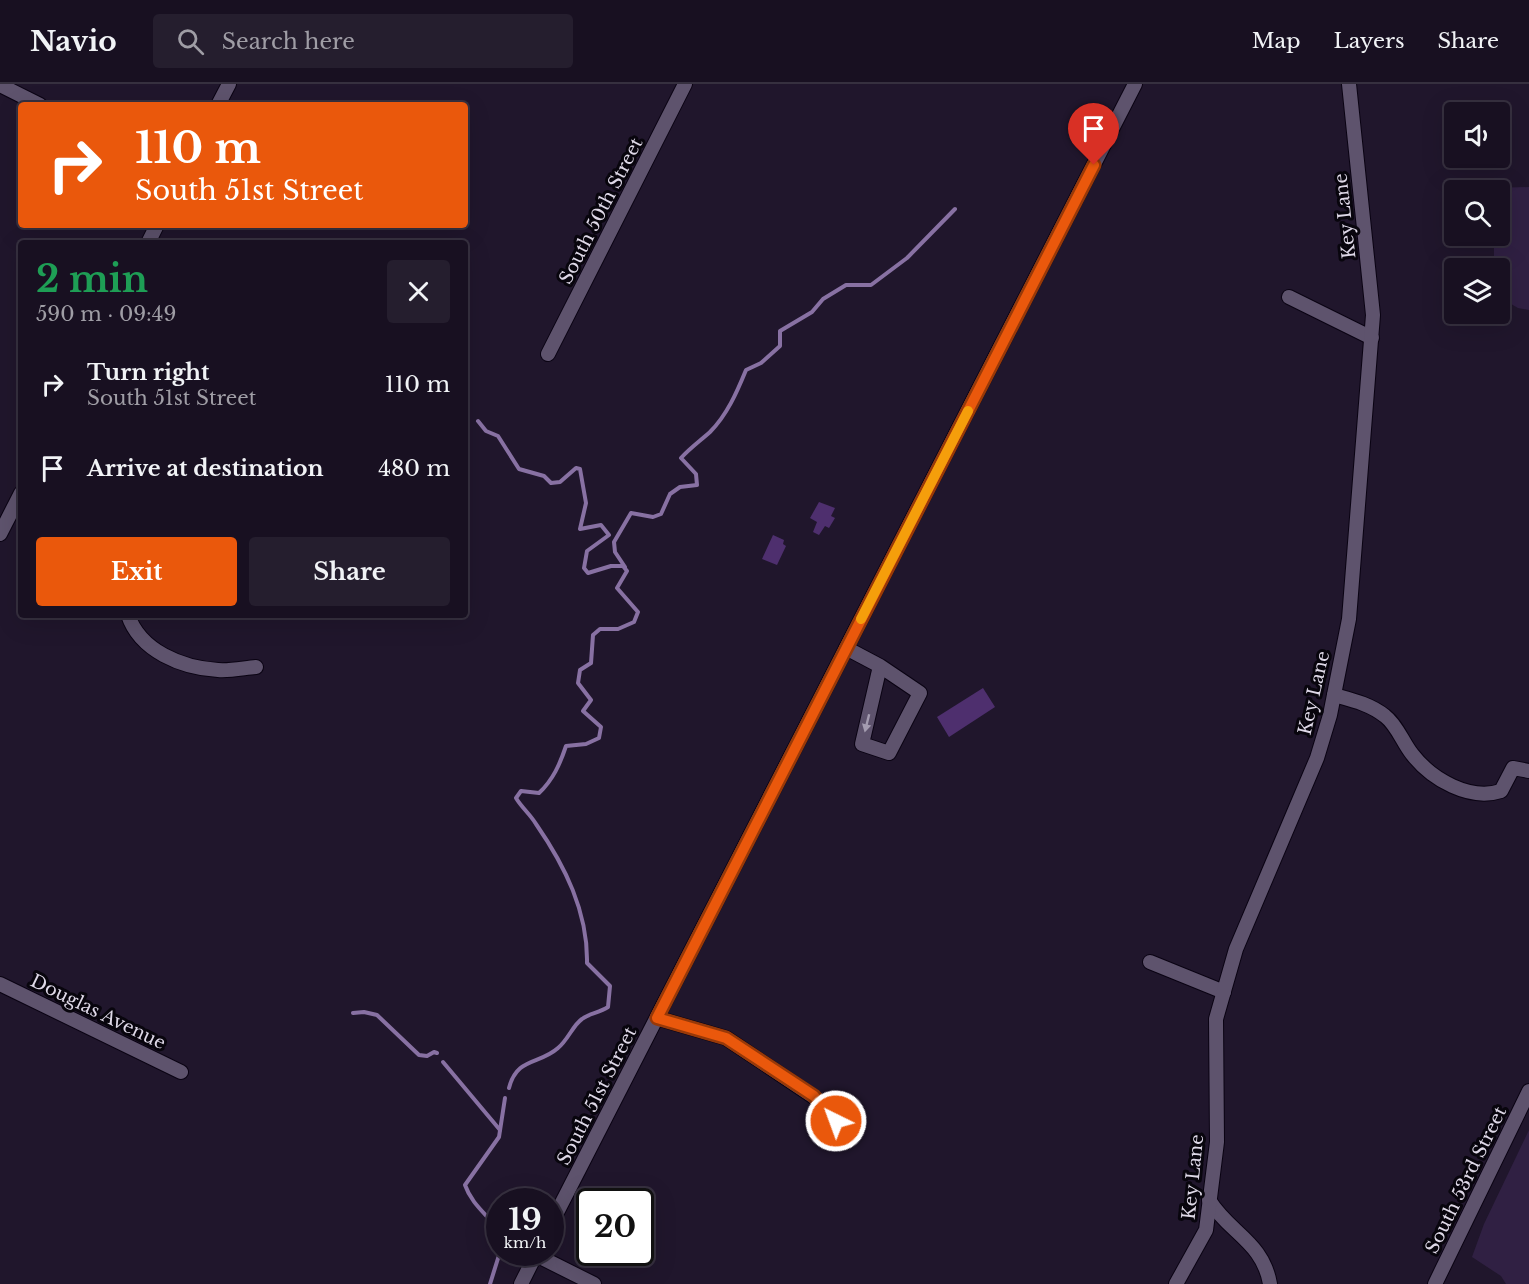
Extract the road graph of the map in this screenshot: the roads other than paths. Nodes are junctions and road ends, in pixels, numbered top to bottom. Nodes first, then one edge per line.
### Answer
1 (229, 84) edge
2 (685, 84) edge
3 (1135, 84) edge
4 (1349, 84) edge
5 (3, 85) edge
6 (34, 102) edge
7 (220, 102) edge
8 (1289, 297) dead end
9 (1372, 338) junction
10 (548, 354) dead end
11 (18, 499) edge
12 (0, 534) edge
13 (129, 618) edge
14 (846, 648) junction
15 (880, 666) junction
16 (256, 667) dead end
17 (1334, 696) junction
18 (1529, 771) edge
19 (1150, 962) dead end
20 (0, 984) edge
21 (1224, 992) junction
22 (657, 1018) junction
23 (181, 1072) dead end
24 (1529, 1091) edge
25 (836, 1121) dead end
26 (564, 1199) edge
27 (1209, 1200) junction
28 (531, 1266) edge
29 (560, 1266) edge
30 (521, 1284) edge
31 (594, 1284) edge
32 (1176, 1284) edge
33 (1270, 1284) edge
34 (1435, 1284) edge

1 - 7 street
2 - 10 street, South 50th Street
3 - 14 street, South 51st Street
4 - 9 street, Key Lane
5 - 6 street
8 - 9 street
9 - 17 street, Key Lane
11 - 12 street
13 - 16 street
14 - 15 street
14 - 22 street, South 51st Street
15 -> 15 street
17 - 18 street
17 - 21 street, Key Lane
19 - 21 street
20 - 23 street, Douglas Avenue
21 - 27 street, Key Lane
22 - 25 street
22 - 26 street, South 51st Street
24 - 34 street, South 53rd Street
27 - 32 street, Key Lane
27 - 33 street
28 - 30 street
29 - 31 street

